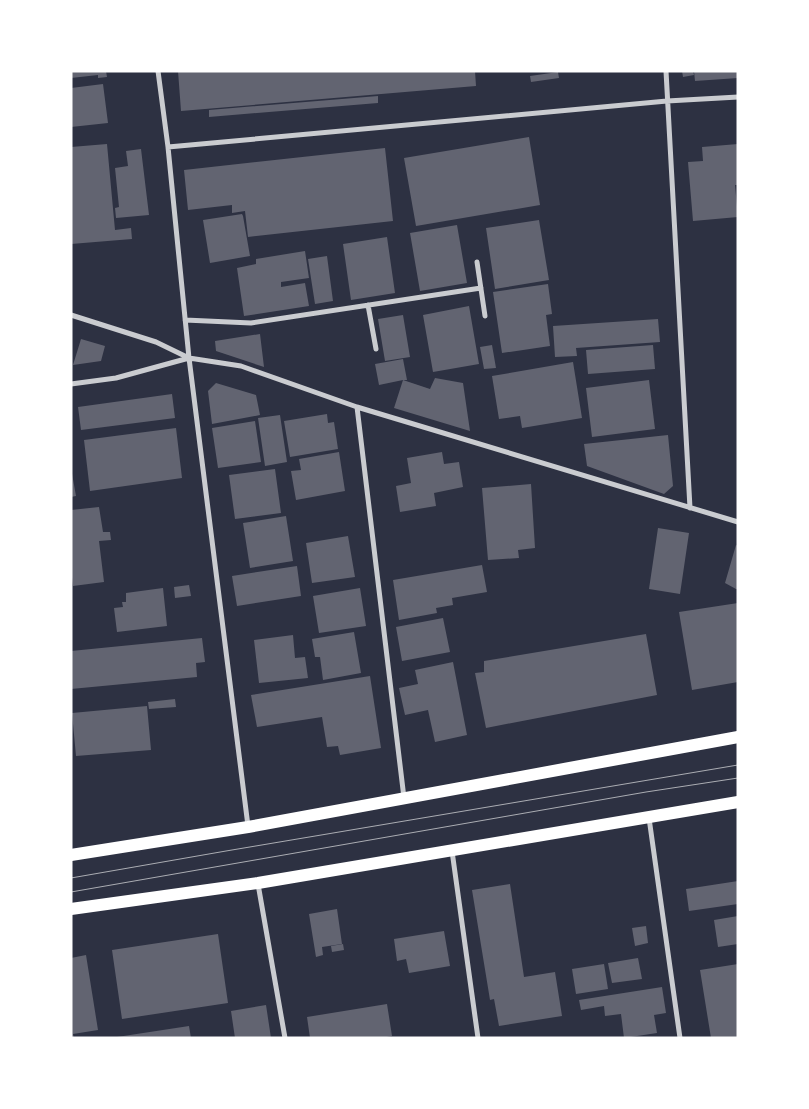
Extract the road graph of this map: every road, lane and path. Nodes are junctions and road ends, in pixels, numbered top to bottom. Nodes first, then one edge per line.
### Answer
1 (158, 71) edge
2 (666, 71) edge
3 (738, 98) edge
4 (667, 101) junction
5 (168, 147) junction
6 (477, 262) dead end
7 (481, 288) junction
8 (368, 305) junction
9 (71, 315) edge
10 (485, 316) dead end
11 (186, 320) junction
12 (376, 349) dead end
13 (190, 358) junction
14 (71, 384) edge
15 (356, 406) junction
16 (690, 508) junction
17 (738, 522) edge
18 (738, 736) edge
19 (404, 798) junction
20 (738, 802) edge
21 (649, 817) junction
22 (248, 827) junction
23 (452, 851) junction
24 (71, 855) edge
25 (258, 883) junction
26 (71, 910) edge
27 (286, 1038) edge
28 (478, 1038) edge
29 (680, 1038) edge

1 - 5 street
2 - 4 street
3 - 4 street
4 - 5 street
4 - 16 street
5 - 11 street
6 - 7 street
7 - 8 street
7 - 10 street
8 - 11 street
8 - 12 street
9 - 13 street
11 - 13 street
13 - 14 street
13 - 15 street
13 - 22 street
15 - 16 street
15 - 19 street
16 - 17 street
18 - 19 main road
19 - 22 main road
20 - 21 main road
21 - 23 main road
21 - 29 street
22 - 24 main road
23 - 25 main road
23 - 28 street
25 - 26 main road
25 - 27 street

